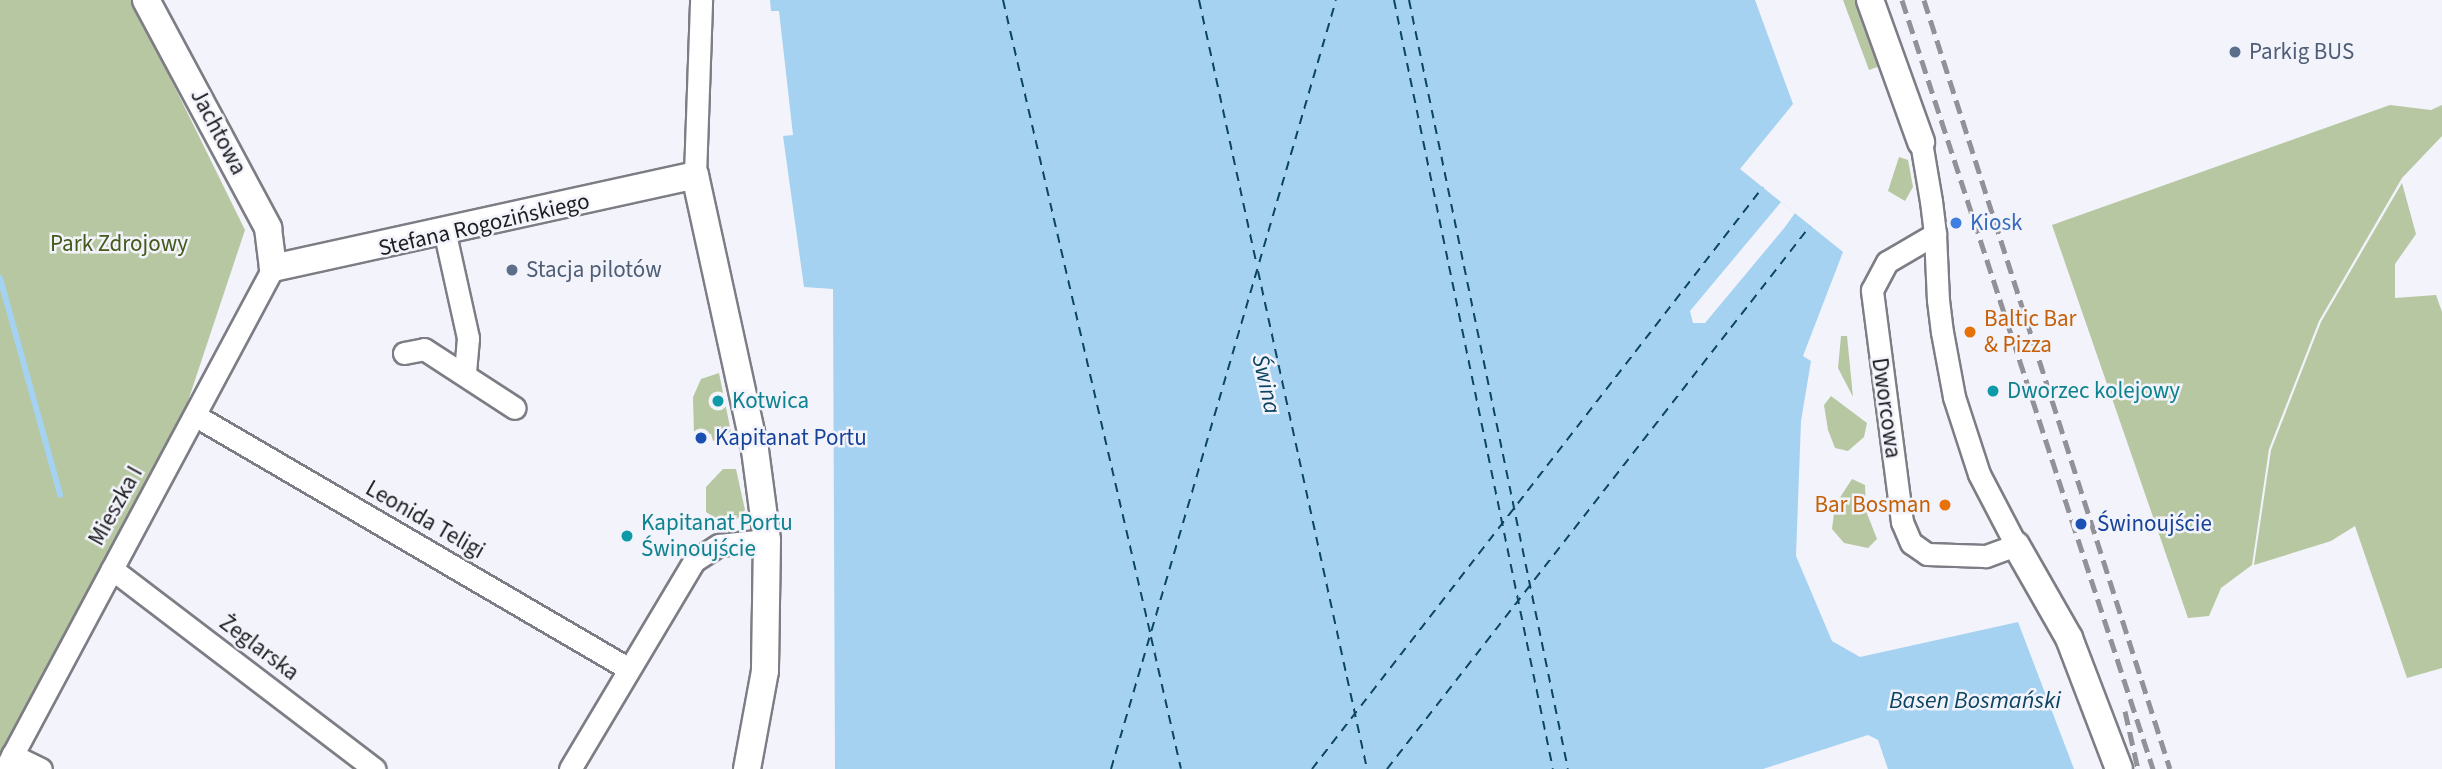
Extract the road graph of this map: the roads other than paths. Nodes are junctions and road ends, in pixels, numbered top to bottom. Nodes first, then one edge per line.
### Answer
1 (146, 0) edge
2 (701, 0) edge
3 (1870, 0) edge
4 (1921, 142) joint
5 (695, 175) junction
6 (445, 234) junction
7 (1935, 234) junction
8 (272, 268) junction
9 (404, 353) dead end
10 (465, 374) junction
11 (515, 408) dead end
12 (196, 416) junction
13 (767, 540) junction
14 (2016, 545) junction
15 (112, 569) junction
16 (629, 669) junction
17 (8, 762) edge
18 (41, 769) edge
19 (375, 769) edge
20 (570, 769) edge
21 (747, 769) edge
22 (2119, 769) edge

1 - 8 street, Jachtowa
2 - 5 street
3 - 4 street
4 - 7 street
5 - 6 street, Stefana Rogozińskiego
5 - 13 street
6 - 8 street, Stefana Rogozińskiego
6 - 10 street
7 - 14 street
7 - 14 street, Dworcowa
8 - 12 street, Mieszka I
9 - 10 street
10 - 11 street
12 - 15 street, Mieszka I
12 - 16 street, Leonida Teligi
13 - 16 street
13 - 21 street
14 - 22 street
15 - 17 street, Mieszka I
15 - 19 street, Żeglarska
16 - 20 street
17 - 18 street

